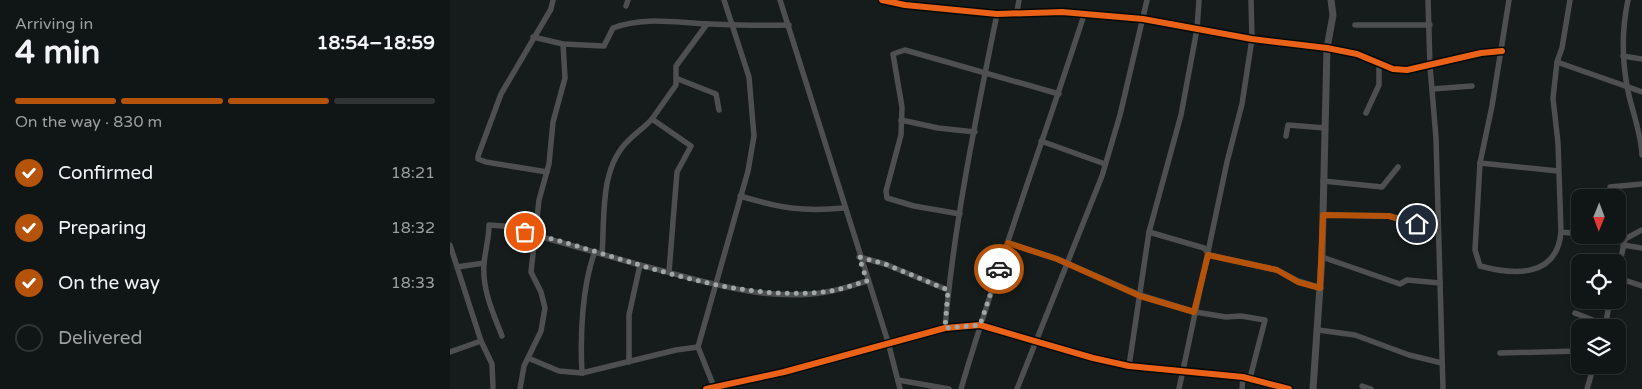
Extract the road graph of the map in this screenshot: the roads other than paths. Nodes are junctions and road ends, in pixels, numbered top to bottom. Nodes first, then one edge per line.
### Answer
1 (552, 0) edge
2 (724, 0) edge
3 (780, 0) edge
4 (882, 0) edge
5 (1019, 0) edge
6 (1147, 0) edge
7 (1199, 0) edge
8 (1251, 0) edge
9 (1331, 0) edge
10 (1428, 0) edge
11 (1509, 0) edge
12 (1570, 0) edge
13 (1628, 0) edge
14 (1017, 12) junction
15 (996, 14) junction
16 (1084, 14) junction
17 (1143, 19) junction
18 (707, 24) junction
19 (732, 24) junction
20 (1355, 25) dead end
21 (1430, 25) junction
22 (789, 26) junction
23 (1197, 29) junction
24 (533, 37) junction
25 (1252, 39) junction
26 (563, 44) junction
27 (1327, 48) junction
28 (1502, 51) junction
29 (1623, 56) junction
30 (1642, 59) edge
31 (1557, 62) junction
32 (1379, 65) junction
33 (1430, 66) junction
34 (985, 74) junction
35 (678, 79) junction
36 (1472, 86) dead end
37 (1627, 86) junction
38 (1432, 89) junction
39 (1642, 92) edge
40 (1060, 94) junction
41 (719, 110) dead end
42 (1366, 113) dead end
43 (652, 119) junction
44 (901, 120) junction
45 (1325, 128) junction
46 (975, 132) junction
47 (1286, 136) dead end
48 (1041, 141) junction
49 (1642, 155) edge
50 (1105, 164) junction
51 (1480, 164) junction
52 (1398, 167) dead end
53 (1558, 171) junction
54 (547, 172) junction
55 (1323, 181) junction
56 (1642, 184) edge
57 (1610, 187) dead end
58 (740, 196) junction
59 (844, 208) junction
60 (960, 214) junction
61 (1323, 215) junction
62 (1437, 230) junction
63 (1642, 230) edge
64 (1149, 232) junction
65 (1561, 232) junction
66 (1571, 233) edge
67 (537, 235) junction
68 (1626, 241) edge
69 (1008, 243) junction
70 (1626, 243) edge
71 (450, 245) edge
72 (1642, 248) edge
73 (595, 252) junction
74 (602, 254) junction
75 (1208, 255) junction
76 (859, 257) junction
77 (1322, 257) junction
78 (484, 263) junction
79 (1068, 264) junction
80 (640, 265) junction
81 (457, 268) junction
82 (669, 272) junction
83 (867, 281) junction
84 (1626, 281) edge
85 (1440, 283) junction
86 (716, 284) junction
87 (1642, 286) edge
88 (1320, 288) junction
89 (948, 290) junction
90 (1140, 296) junction
91 (1194, 312) junction
92 (1575, 313) dead end
93 (1589, 319) edge
94 (980, 325) junction
95 (945, 328) junction
96 (1318, 330) junction
97 (502, 336) dead end
98 (1036, 340) junction
99 (481, 341) junction
100 (888, 342) junction
101 (698, 347) junction
102 (1571, 351) edge
103 (450, 352) edge
104 (1500, 353) dead end
105 (528, 358) junction
106 (629, 362) junction
107 (1442, 363) junction
108 (1129, 366) junction
109 (1182, 371) junction
110 (582, 373) junction
111 (1591, 374) edge
112 (1243, 377) junction
113 (1250, 378) junction
114 (898, 380) junction
115 (1362, 386) dead end
116 (718, 387) edge
117 (492, 388) edge
118 (520, 389) edge
119 (706, 389) edge
120 (900, 389) edge
121 (949, 389) edge
122 (961, 389) edge
123 (1016, 389) edge
124 (1179, 389) edge
125 (1242, 389) edge
126 (1289, 389) edge
127 (1313, 389) edge
128 (1371, 389) edge
129 (1444, 389) edge
130 (1587, 389) edge

1 - 24 street
2 - 19 street
3 - 22 street
4 - 15 street
5 - 14 street
6 - 17 street
7 - 23 street
8 - 25 street
9 - 27 street
10 - 21 street
11 - 28 street
12 - 31 street
13 - 29 street
14 - 15 street
14 - 16 street
15 - 34 street
16 - 17 street
16 - 40 street
17 - 23 street
17 - 50 street
18 - 19 street
18 - 26 street
18 - 35 street
19 - 22 street
19 - 58 street
20 - 21 street
21 - 33 street
22 - 59 street
23 - 25 street
23 - 64 street
24 - 26 street
24 - 54 street
25 - 27 street
25 - 75 street
26 - 54 street
27 - 32 street
27 - 45 street
28 - 33 street
28 - 51 street
29 - 30 street
29 - 37 street
31 - 37 street
31 - 53 street
32 - 33 street
32 - 42 street
33 - 38 street
34 - 40 street
34 - 44 street
34 - 46 street
35 - 41 street
35 - 43 street
36 - 38 street
37 - 39 street
37 - 49 street
38 - 62 street
40 - 48 street
43 - 74 street
43 - 82 street
44 - 46 street
44 - 60 street
45 - 47 street
45 - 55 street
46 - 60 street
48 - 50 street
48 - 69 street
50 - 79 street
51 - 53 street
51 - 65 street
52 - 55 street
53 - 65 street
54 - 67 street
55 - 61 street
56 - 57 street
58 - 59 street
58 - 86 street
59 - 76 street
60 - 89 street
61 - 62 street
61 - 77 street
62 - 85 street
63 - 68 street
64 - 75 street
64 - 90 street
65 - 66 street
67 - 73 street
67 - 78 street
67 - 105 street
69 - 79 street
69 - 94 street
70 - 72 street
71 - 81 street
73 - 74 street
73 - 110 street
74 - 80 street
75 - 88 street
75 - 91 street
76 - 83 street
76 - 89 street
77 - 85 street
77 - 88 street
78 - 81 street
78 - 97 street
79 - 90 street
79 - 98 street
80 - 82 street
80 - 106 street
81 - 99 street
82 - 86 street
83 - 86 street
83 - 100 street
84 - 87 street
85 - 107 street
86 - 101 street
88 - 96 street
89 - 95 street
90 - 91 street
90 - 108 street
91 - 109 street
91 - 113 street
92 - 93 street
94 - 95 street
94 - 98 street
94 - 122 street
95 - 100 street
96 - 107 street
96 - 127 street
98 - 108 street
98 - 123 street
99 - 103 street
99 - 117 street
100 - 114 street
100 - 116 street
101 - 106 street
101 - 116 street
102 - 104 street
105 - 110 street
105 - 118 street
106 - 110 street
107 - 129 street
108 - 109 street
109 - 112 street
109 - 124 street
111 - 130 street
112 - 113 street
112 - 125 street
113 - 126 street
114 - 120 street
114 - 121 street
115 - 128 street
116 - 119 street

